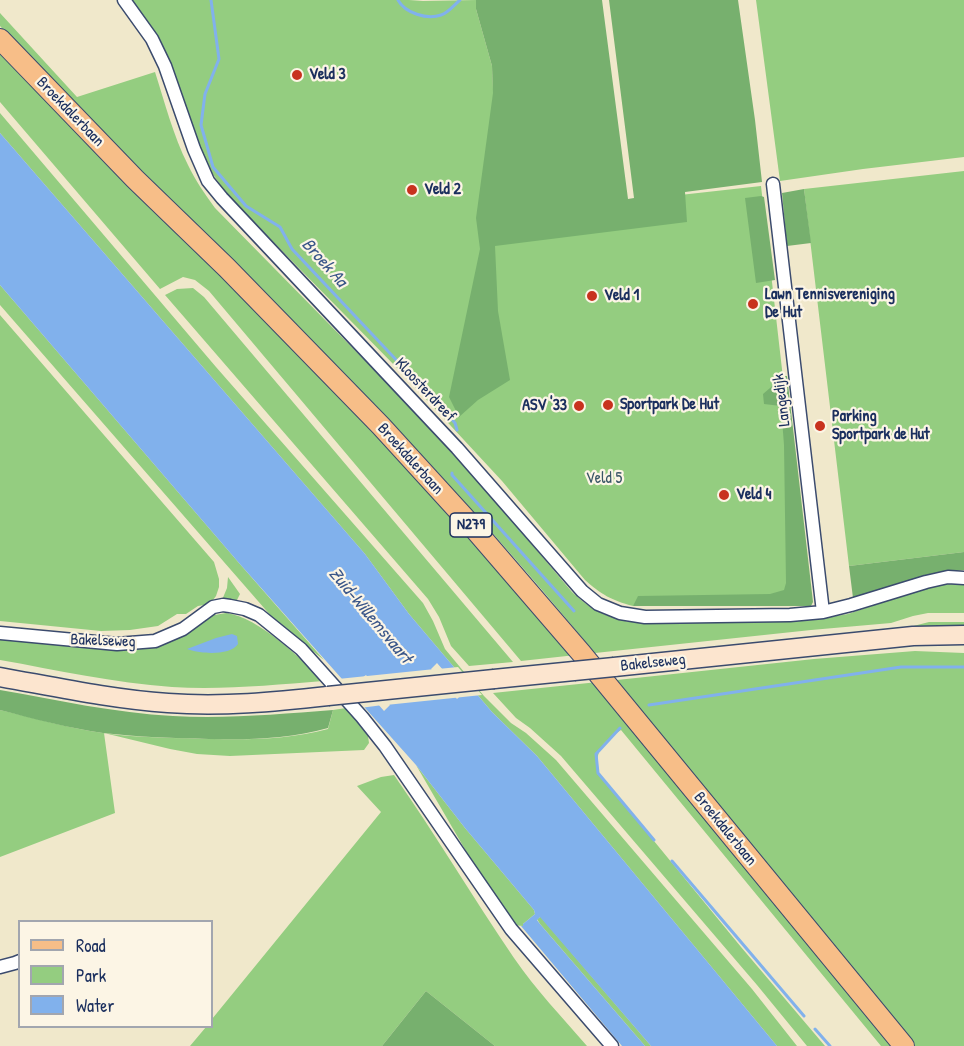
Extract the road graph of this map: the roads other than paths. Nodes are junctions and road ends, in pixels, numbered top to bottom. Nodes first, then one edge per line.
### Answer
1 (124, 0) edge
2 (0, 39) edge
3 (773, 184) dead end
4 (964, 578) edge
5 (823, 612) junction
6 (0, 633) edge
7 (964, 635) edge
8 (0, 677) edge
9 (18, 962) edge
10 (0, 967) edge
11 (612, 1046) edge
12 (904, 1046) edge

1 - 5 street, Kloosterdreef
2 - 12 main road, Broekdalerbaan / N279
3 - 5 street, Langedijk
4 - 5 street, Kloosterdreef
6 - 11 street, Bakelseweg
7 - 8 street, Bakelseweg, bridge
9 - 10 street

